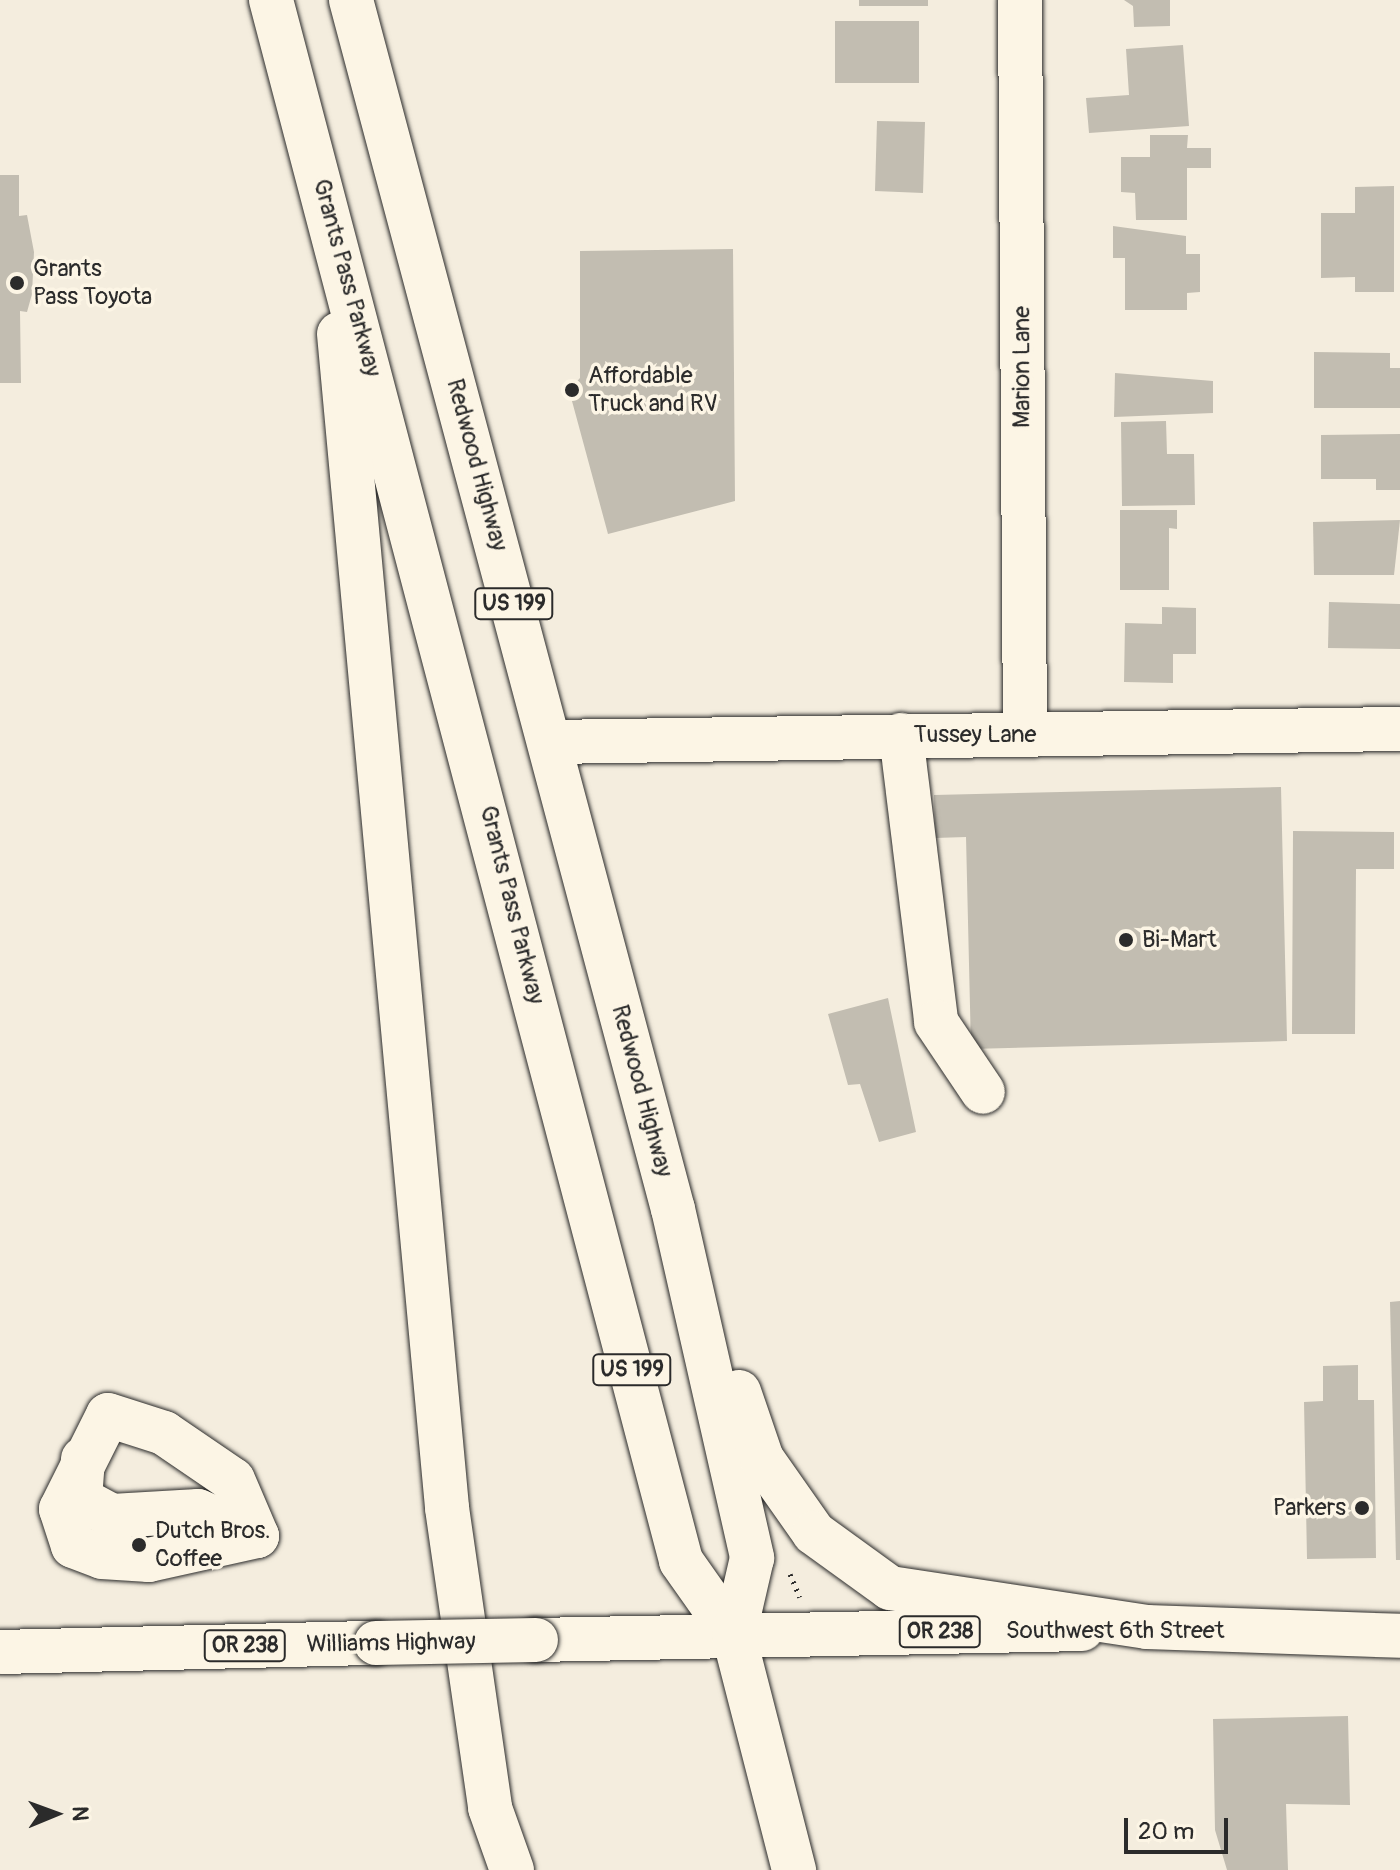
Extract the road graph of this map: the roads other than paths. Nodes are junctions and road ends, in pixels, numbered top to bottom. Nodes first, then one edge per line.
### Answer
1 (271, 0) edge
2 (351, 0) edge
3 (1020, 0) edge
4 (316, 161) junction
5 (1400, 729) edge
6 (901, 735) junction
7 (1025, 735) junction
8 (550, 742) junction
9 (983, 1092) dead end
10 (673, 1209) junction
11 (257, 1536) joint
12 (1147, 1627) junction
13 (734, 1636) junction
14 (1400, 1636) edge
15 (0, 1652) edge
16 (512, 1870) edge
17 (794, 1870) edge

1 - 4 main road, US 199
2 - 8 main road, Redwood Highway / US 199
3 - 7 main road, Marion Lane
4 - 13 main road, Grants Pass Parkway / US 199
4 - 16 main road
5 - 7 main road, Tussey Lane
6 - 7 main road, Tussey Lane
6 - 8 main road, Tussey Lane
6 - 9 main road
8 - 10 main road, Redwood Highway / US 199
10 - 12 main road
10 - 13 main road, Grants Pass Parkway / US 199
11 - 11 main road
12 - 13 main road, Southwest 6th Street / OR 238
12 - 14 main road, Southwest 6th Street / OR 238
13 - 15 main road, Williams Highway / OR 238, bridge
13 - 17 main road, Grants Pass Parkway / US 199

